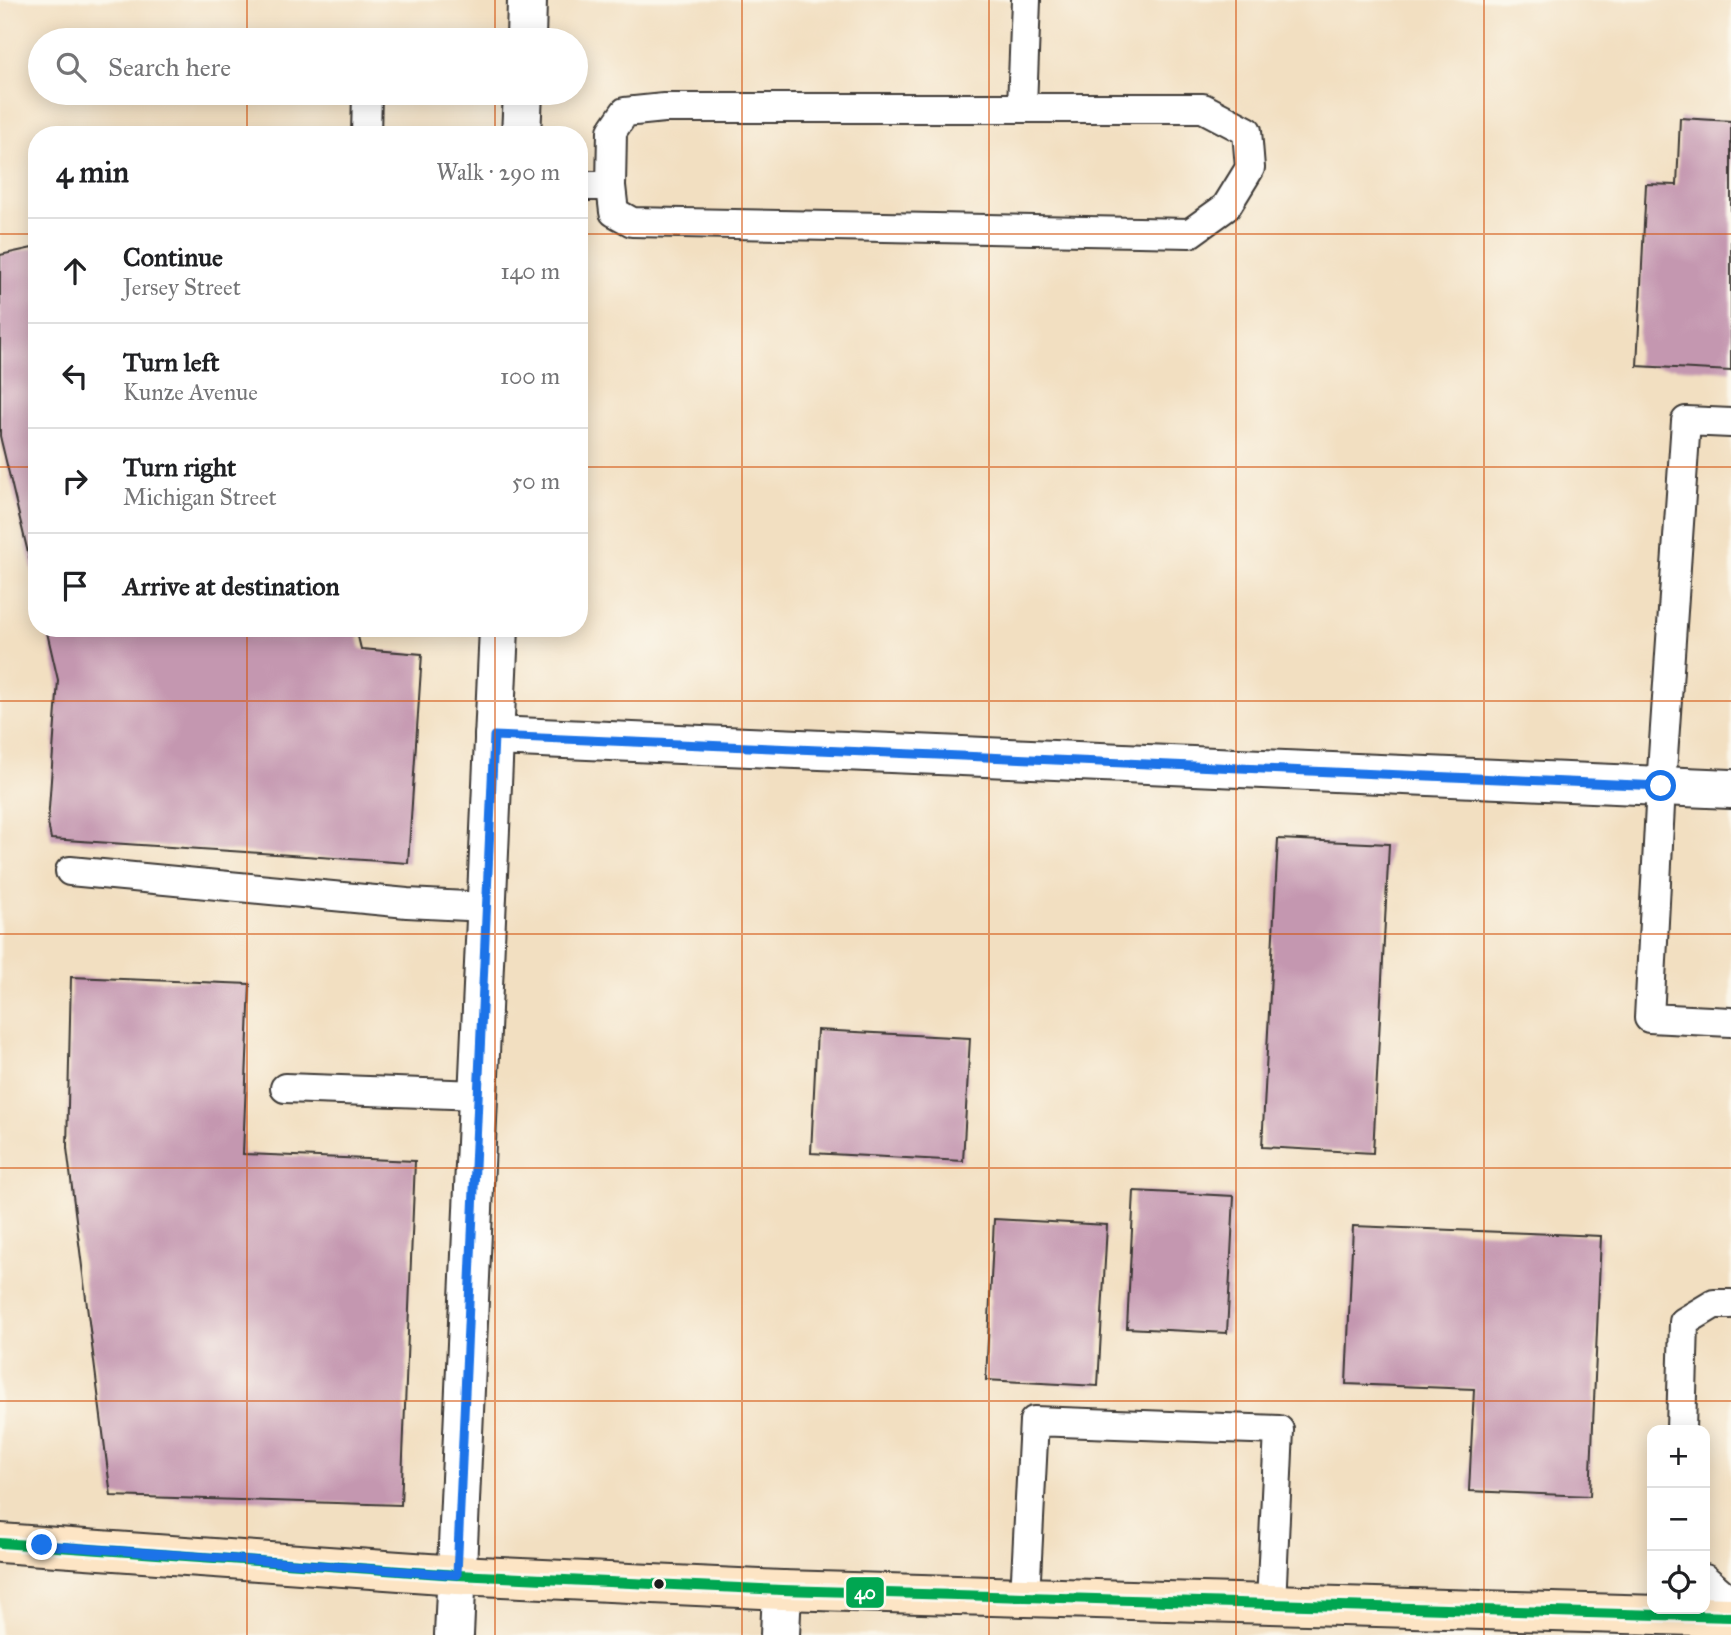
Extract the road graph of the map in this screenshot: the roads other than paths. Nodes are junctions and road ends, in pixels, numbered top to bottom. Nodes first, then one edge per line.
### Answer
1 (527, 0) edge
2 (1026, 0) edge
3 (526, 28) edge
4 (367, 105) edge
5 (522, 105) edge
6 (1022, 107) junction
7 (366, 126) edge
8 (521, 126) edge
9 (588, 186) edge
10 (611, 186) junction
11 (1731, 423) edge
12 (499, 637) edge
13 (494, 736) junction
14 (1661, 786) junction
15 (1731, 789) edge
16 (69, 871) dead end
17 (487, 907) junction
18 (1731, 1022) edge
19 (285, 1088) dead end
20 (478, 1095) junction
21 (1731, 1304) edge
22 (1681, 1425) edge
23 (0, 1543) edge
24 (457, 1575) junction
25 (1710, 1583) edge
26 (782, 1590) junction
27 (1025, 1597) junction
28 (1731, 1601) edge
29 (1271, 1604) junction
30 (1731, 1617) edge
31 (454, 1635) edge
32 (780, 1635) edge

1 - 3 street
2 - 6 lane
4 - 7 lane
5 - 8 street
6 - 10 lane
6 - 10 lane
9 - 10 lane
11 - 14 lane
12 - 13 street
13 - 14 street
13 - 17 street
14 - 15 street
14 - 18 lane
16 - 17 lane
17 - 20 street
19 - 20 lane
20 - 24 street
21 - 22 lane
23 - 24 main road
24 - 26 main road
24 - 31 street
25 - 28 lane
26 - 27 main road
26 - 32 street
27 - 29 main road
27 - 29 lane
29 - 30 main road

